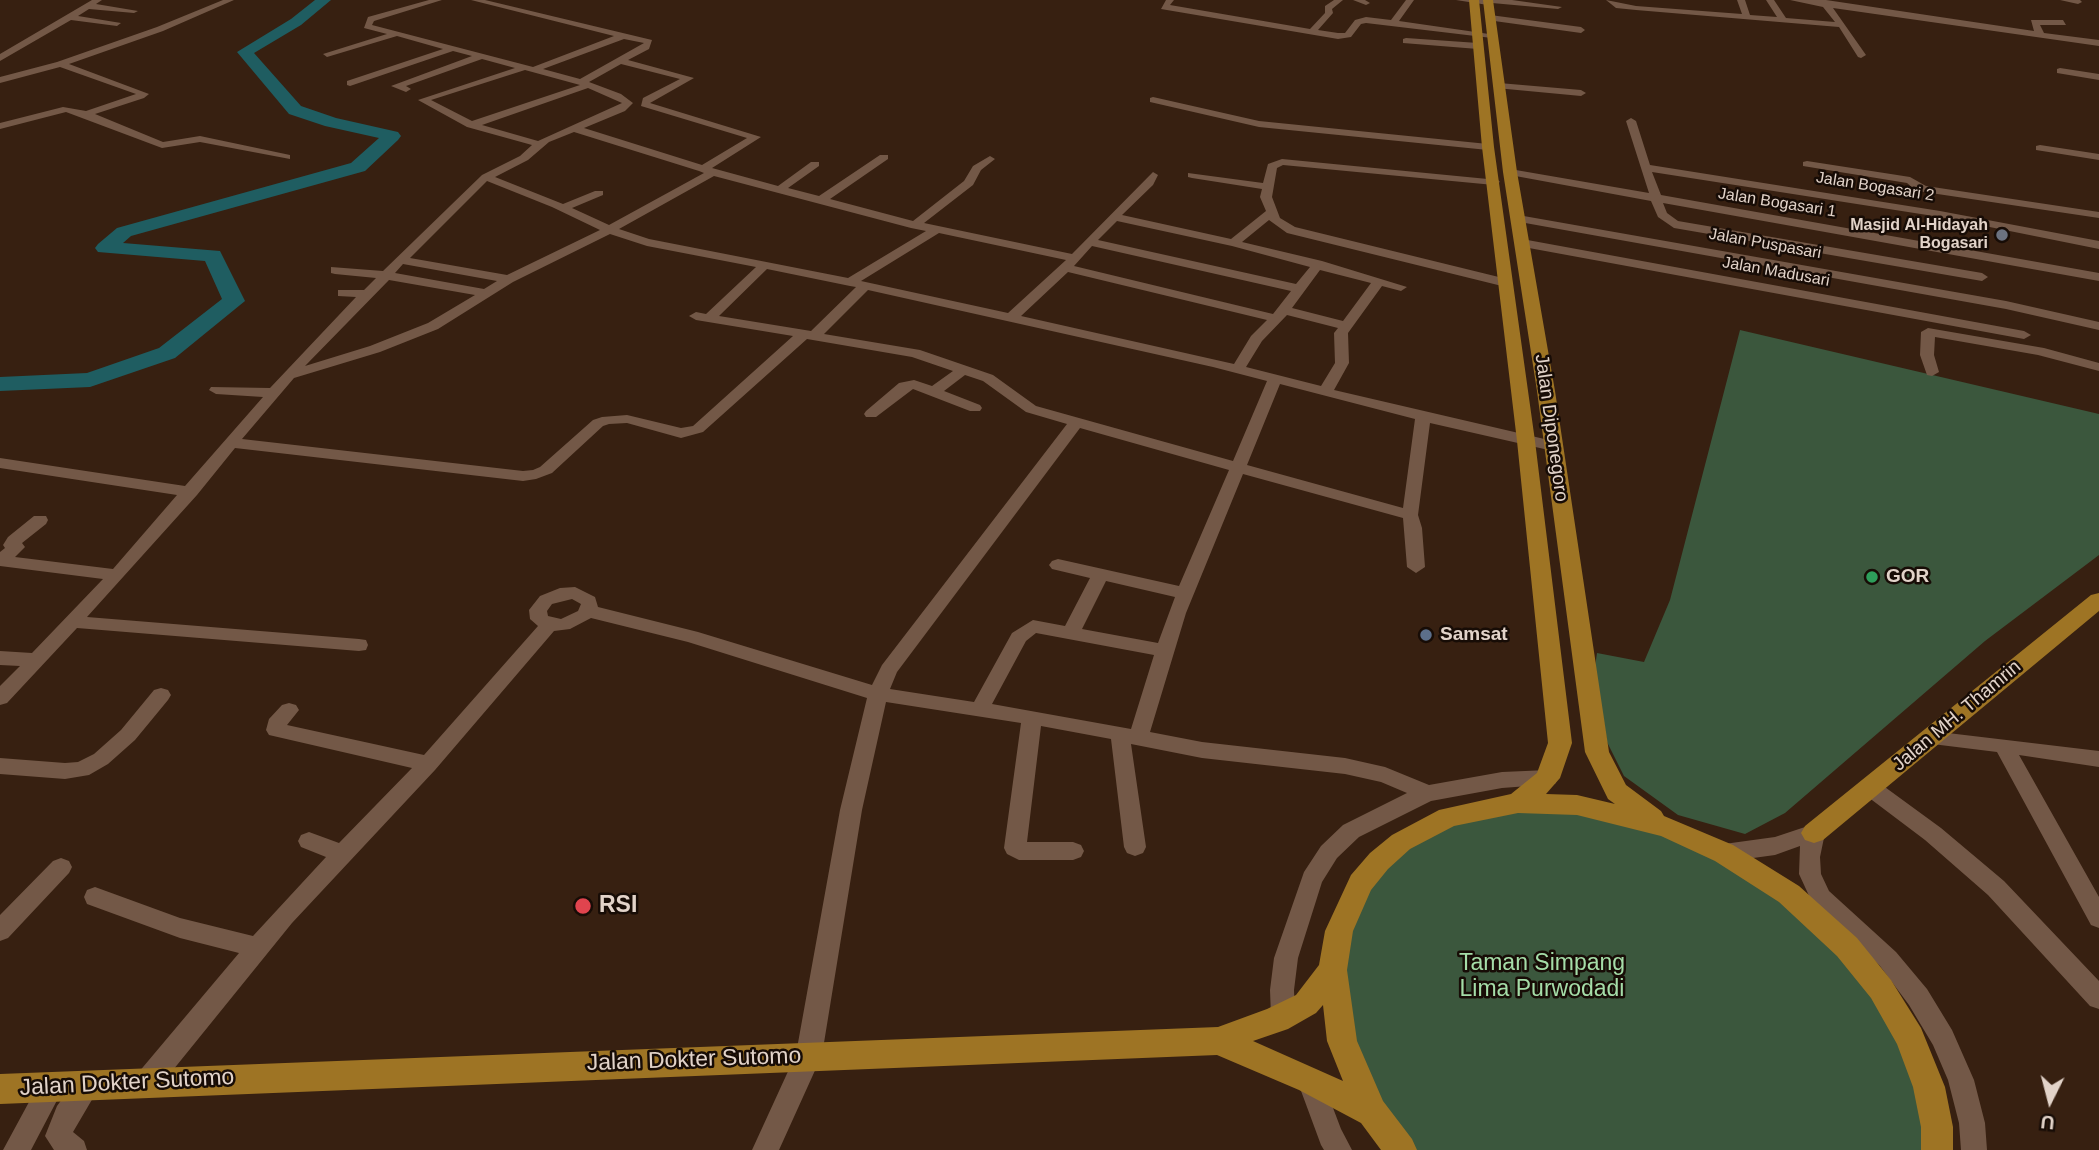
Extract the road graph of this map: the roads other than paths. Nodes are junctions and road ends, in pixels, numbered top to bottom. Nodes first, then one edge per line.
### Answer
1 (98, 0) edge
2 (230, 0) edge
3 (438, 0) edge
4 (475, 0) edge
5 (1170, 0) edge
6 (1339, 0) edge
7 (1345, 0) edge
8 (1410, 0) edge
9 (1610, 0) edge
10 (1741, 0) edge
11 (1770, 0) edge
12 (1794, 0) edge
13 (2064, 0) edge
14 (1360, 2) edge
15 (1698, 2) dead end
16 (1825, 2) edge
17 (2078, 2) edge
18 (1659, 5) edge
19 (88, 6) junction
20 (388, 6) dead end
21 (1558, 7) dead end
22 (146, 8) dead end
23 (406, 9) junction
24 (134, 11) junction
25 (1695, 13) junction
26 (1481, 14) edge
27 (69, 16) junction
28 (1747, 18) junction
29 (106, 21) junction
30 (1784, 21) junction
31 (117, 23) dead end
32 (2063, 23) dead end
33 (1393, 24) junction
34 (1842, 25) junction
35 (1581, 30) dead end
36 (1311, 33) junction
37 (396, 34) junction
38 (2040, 34) junction
39 (623, 36) junction
40 (1406, 41) dead end
41 (2099, 43) edge
42 (452, 50) junction
43 (327, 54) dead end
44 (1861, 55) dead end
45 (481, 56) junction
46 (0, 58) edge
47 (619, 61) junction
48 (60, 64) junction
49 (531, 68) junction
50 (2060, 71) dead end
51 (2099, 76) edge
52 (0, 80) edge
53 (350, 83) dead end
54 (585, 83) junction
55 (1499, 86) junction
56 (406, 89) dead end
57 (133, 90) junction
58 (1581, 93) dead end
59 (1153, 100) dead end
60 (643, 102) junction
61 (628, 103) junction
62 (66, 109) junction
63 (86, 114) junction
64 (1631, 121) dead end
65 (471, 125) junction
66 (0, 126) edge
67 (573, 128) junction
68 (540, 144) junction
69 (1488, 147) junction
70 (2040, 148) dead end
71 (286, 157) dead end
72 (884, 157) dead end
73 (2099, 157) edge
74 (990, 159) dead end
75 (815, 164) dead end
76 (1807, 164) dead end
77 (1646, 168) junction
78 (708, 171) junction
79 (1510, 172) junction
80 (1153, 175) dead end
81 (1192, 175) dead end
82 (486, 177) junction
83 (1494, 182) junction
84 (1268, 187) junction
85 (780, 189) junction
86 (599, 193) dead end
87 (1657, 198) junction
88 (821, 200) junction
89 (562, 208) junction
90 (1271, 213) junction
91 (2099, 215) edge
92 (1114, 217) junction
93 (1518, 219) junction
94 (915, 225) junction
95 (609, 230) junction
96 (936, 230) junction
97 (1089, 242) junction
98 (1233, 243) junction
99 (1522, 243) junction
100 (2099, 245) edge
101 (1694, 249) junction
102 (1825, 250) joint
103 (1960, 250) junction
104 (399, 260) junction
105 (1069, 263) junction
106 (1318, 264) junction
107 (765, 265) junction
108 (335, 270) dead end
109 (384, 275) junction
110 (1703, 276) junction
111 (1982, 276) junction
112 (2099, 276) edge
113 (509, 279) junction
114 (1379, 281) junction
115 (850, 282) junction
116 (1506, 283) junction
117 (866, 285) junction
118 (1401, 287) dead end
119 (1300, 289) junction
120 (343, 293) dead end
121 (487, 293) junction
122 (366, 295) junction
123 (2006, 305) junction
124 (1280, 314) junction
125 (1012, 318) junction
126 (1345, 326) junction
127 (2099, 326) edge
128 (809, 335) junction
129 (2024, 335) junction
130 (2039, 351) junction
131 (2099, 367) edge
132 (964, 369) junction
133 (1238, 369) junction
134 (1932, 372) dead end
135 (291, 375) junction
136 (1275, 378) junction
137 (216, 390) dead end
138 (1326, 391) junction
139 (934, 392) junction
140 (275, 393) junction
141 (975, 408) dead end
142 (871, 414) dead end
143 (1423, 417) junction
144 (1077, 422) junction
145 (1527, 442) junction
146 (233, 443) junction
147 (1553, 446) junction
148 (0, 463) edge
149 (1236, 468) junction
150 (191, 492) junction
151 (1410, 515) junction
152 (40, 520) dead end
153 (1058, 565) dead end
154 (1416, 567) dead end
155 (1101, 574) junction
156 (117, 575) junction
157 (1185, 593) junction
158 (2099, 600) edge
159 (588, 611) junction
160 (73, 622) junction
161 (549, 625) junction
162 (1071, 632) junction
163 (359, 645) dead end
164 (1166, 651) junction
165 (0, 658) edge
166 (37, 660) junction
167 (878, 694) junction
168 (161, 695) dead end
169 (0, 698) edge
170 (289, 710) dead end
171 (979, 710) junction
172 (1032, 718) junction
173 (1129, 736) junction
174 (1931, 738) junction
175 (2003, 745) junction
176 (2099, 759) edge
177 (428, 764) junction
178 (0, 766) edge
179 (1548, 778) junction
180 (1871, 788) junction
181 (1429, 793) junction
182 (1518, 803) junction
183 (1667, 827) junction
184 (1814, 833) junction
185 (309, 841) dead end
186 (1135, 847) dead end
187 (1073, 851) dead end
188 (1724, 853) junction
189 (344, 854) junction
190 (61, 867) dead end
191 (1818, 895) junction
192 (95, 897) dead end
193 (2099, 918) edge
194 (0, 931) edge
195 (257, 947) junction
196 (1847, 947) junction
197 (1333, 970) junction
198 (2099, 998) edge
199 (1283, 1016) junction
200 (1218, 1041) junction
201 (809, 1055) junction
202 (1310, 1080) junction
203 (147, 1082) junction
204 (87, 1086) junction
205 (51, 1087) junction
206 (1929, 1087) junction
207 (0, 1090) edge
208 (1372, 1112) junction
209 (16, 1150) edge
210 (74, 1150) edge
211 (765, 1150) edge
212 (1339, 1150) edge
213 (1401, 1150) edge
214 (1937, 1150) edge
215 (1949, 1150) edge
216 (1974, 1150) edge

1 - 19 street
2 - 48 street
3 - 23 street
4 - 39 street
5 - 36 street
6 - 36 street
7 - 14 street
8 - 33 street
9 - 18 street
10 - 28 street
11 - 30 street
12 - 16 street
13 - 17 street
15 - 25 street
16 - 34 street
16 - 38 street
18 - 25 street
19 - 24 street
19 - 27 street
20 - 23 street
21 - 26 street
22 - 24 street
23 - 37 street
24 - 29 street
25 - 28 street
26 - 33 street
26 - 35 street
26 - 40 street
26 - 55 main road, Jalan Diponegoro
26 - 69 main road, Jalan Diponegoro
27 - 29 street
27 - 46 street
28 - 30 street
29 - 31 street
30 - 34 street
32 - 38 street
33 - 36 street
34 - 44 street
37 - 42 street
37 - 43 street
38 - 41 street
39 - 47 street
39 - 49 street
42 - 45 street
42 - 53 street
45 - 49 street
45 - 56 street
47 - 54 street
47 - 60 street
48 - 52 street
48 - 57 street
49 - 54 street
49 - 65 street
50 - 51 street
54 - 61 street
54 - 65 street
55 - 58 street
55 - 79 main road, Jalan Diponegoro
57 - 62 street
57 - 63 street
59 - 69 street
60 - 61 street
60 - 78 street
61 - 67 street
62 - 63 street
62 - 66 street
63 - 71 street
64 - 77 street
65 - 68 street
67 - 68 street
67 - 78 street
68 - 82 street
69 - 83 main road, Jalan Diponegoro
70 - 73 street
72 - 88 street
74 - 94 street
75 - 85 street
76 - 91 street
77 - 87 street
77 - 100 street, Jalan Bogasari 2
78 - 85 street
78 - 95 street
79 - 87 street, Jalan Bogasari 1
79 - 93 main road, Jalan Diponegoro
80 - 92 street
81 - 84 street
82 - 89 street
82 - 104 street
83 - 84 street
83 - 116 main road, Jalan Diponegoro
84 - 90 street
85 - 88 street
86 - 89 street
87 - 102 street, Jalan Bogasari 1
87 - 103 street, Jalan Bogasari 1
88 - 94 street
89 - 95 street
90 - 98 street
90 - 116 street
92 - 97 street
92 - 98 street
93 - 99 main road, Jalan Diponegoro
93 - 101 street, Jalan Puspasari
94 - 96 street
95 - 107 street
95 - 113 street
96 - 105 street
96 - 115 street
97 - 105 street
97 - 119 street
98 - 106 street
99 - 110 street, Jalan Madusari
99 - 147 main road, Jalan Diponegoro
101 - 110 street
101 - 123 street, Jalan Puspasari
102 - 111 street, Jalan Puspasari
103 - 111 street
103 - 112 street, Jalan Bogasari 1
104 - 109 street
104 - 113 street
105 - 124 street
105 - 125 street
106 - 114 street
106 - 119 street
107 - 115 street
107 - 128 street
108 - 109 street
109 - 121 street
109 - 122 street
110 - 129 street, Jalan Madusari
111 - 123 street
113 - 121 street
114 - 118 street
114 - 126 street
115 - 117 street
116 - 145 main road, Jalan Diponegoro
117 - 125 street
117 - 128 street
119 - 124 street
120 - 122 street
121 - 135 street
122 - 135 street
123 - 127 street, Jalan Puspasari
123 - 129 street
124 - 126 street
124 - 133 street
125 - 133 street
126 - 138 street
128 - 132 street
128 - 146 street
129 - 130 street
130 - 131 street
130 - 134 street
132 - 139 street
132 - 144 street
133 - 136 street
135 - 140 street
136 - 138 street
136 - 149 street
137 - 140 street
138 - 143 street
139 - 141 street
139 - 142 street
140 - 146 street
143 - 145 street
143 - 151 street
144 - 149 street
144 - 167 street
145 - 147 street
145 - 179 main road, Jalan Diponegoro
146 - 150 street
147 - 183 main road, Jalan Diponegoro
148 - 150 street
149 - 151 street
149 - 157 street
150 - 156 street
151 - 154 street
152 - 156 street
153 - 155 street
155 - 157 street
155 - 162 street
156 - 160 street
157 - 164 street
158 - 174 main road, Jalan MH. Thamrin
159 - 161 street
159 - 161 street
159 - 167 street
160 - 163 street
160 - 166 street
161 - 177 street
162 - 164 street
162 - 171 street
164 - 173 street
165 - 166 street
166 - 169 street
167 - 171 street
167 - 201 street
168 - 178 street
170 - 177 street
171 - 172 street
172 - 173 street
172 - 187 street
173 - 181 street
173 - 186 street
174 - 175 street
174 - 180 main road, Jalan MH. Thamrin
175 - 176 street
175 - 193 street
177 - 189 street
179 - 181 street
179 - 182 main road
180 - 184 main road, Jalan MH. Thamrin
180 - 198 street
181 - 199 street
182 - 183 main road
182 - 197 main road
183 - 188 main road
184 - 188 street
184 - 191 street
185 - 189 street
188 - 196 main road
189 - 195 street
190 - 194 street
191 - 196 street
191 - 216 street
192 - 195 street
195 - 203 street
196 - 206 main road
197 - 199 main road
197 - 208 main road
199 - 200 main road
200 - 201 main road, Jalan Dokter Sutomo
200 - 202 main road, Jalan Dokter Sutomo
201 - 203 main road, Jalan Dokter Sutomo
201 - 211 street
202 - 208 main road, Jalan Dokter Sutomo
202 - 212 street
203 - 204 main road, Jalan Dokter Sutomo
204 - 205 main road, Jalan Dokter Sutomo
204 - 210 street
205 - 207 main road, Jalan Dokter Sutomo
205 - 209 street
206 - 214 main road
206 - 215 main road
208 - 213 main road

